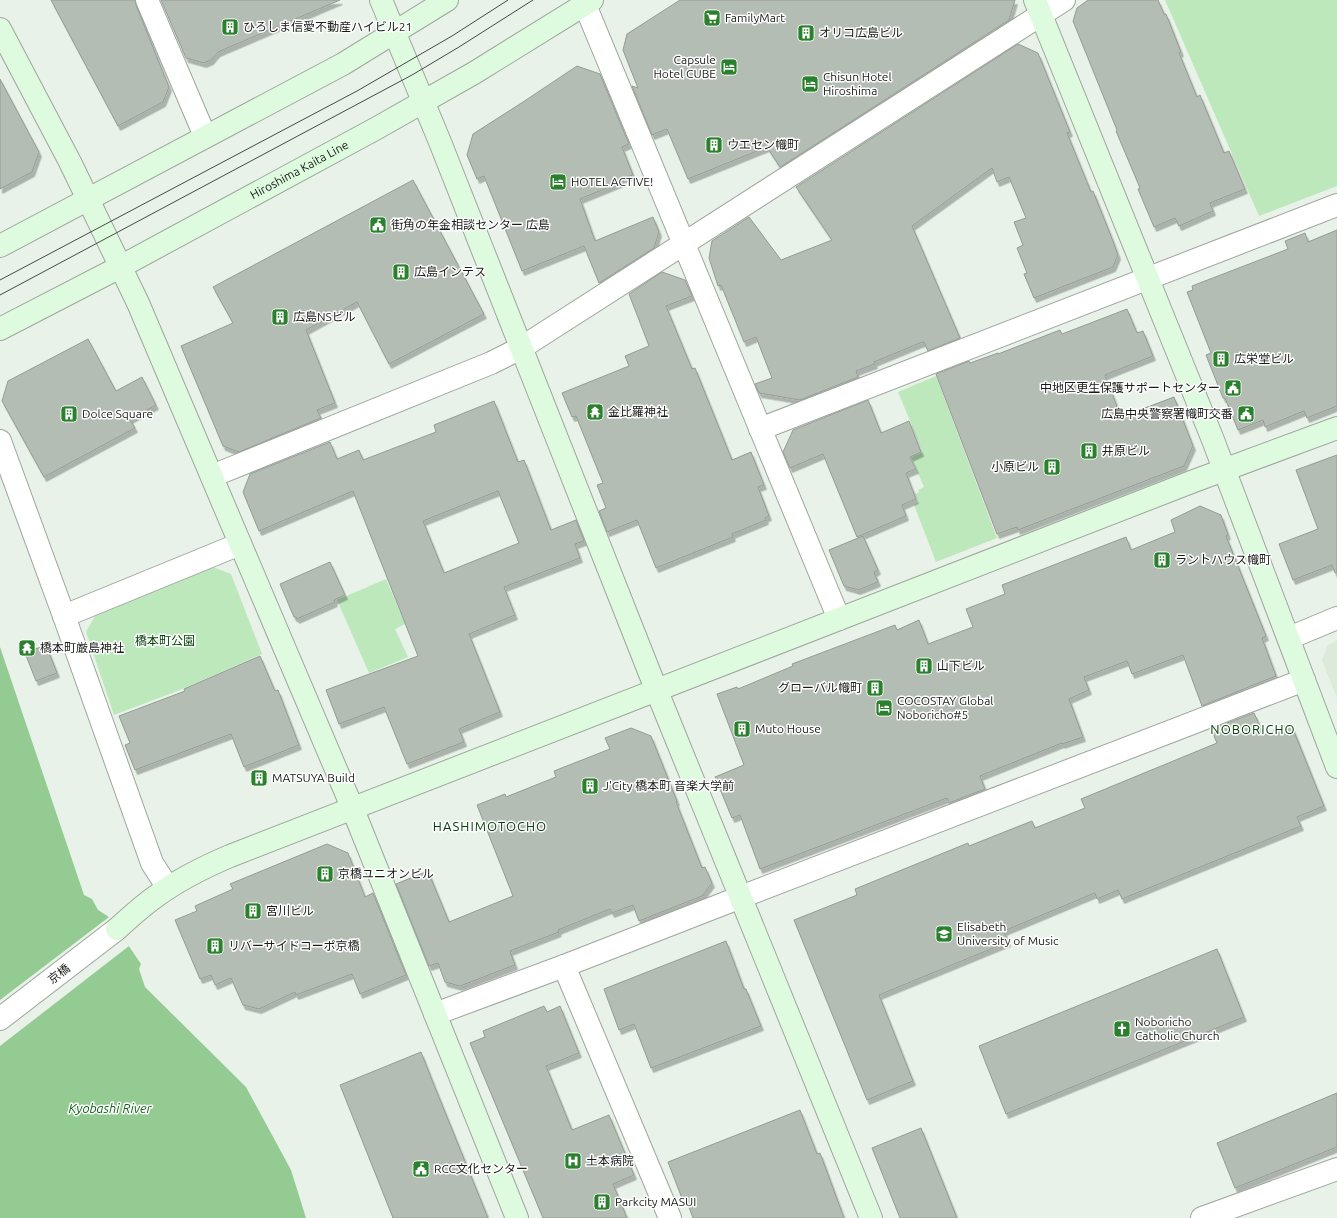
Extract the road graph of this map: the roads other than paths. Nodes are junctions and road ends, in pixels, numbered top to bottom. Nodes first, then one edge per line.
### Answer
1 (147, 0) edge
2 (381, 0) edge
3 (447, 0) edge
4 (1064, 0) edge
5 (587, 2) edge
6 (1038, 7) edge
7 (0, 29) edge
8 (395, 32) junction
9 (423, 102) junction
10 (205, 136) junction
11 (87, 200) junction
12 (1337, 205) edge
13 (684, 244) junction
14 (0, 246) edge
15 (120, 267) junction
16 (1148, 279) junction
17 (0, 329) edge
18 (521, 348) junction
19 (1337, 428) edge
20 (760, 429) junction
21 (0, 441) edge
22 (1225, 470) junction
23 (212, 476) junction
24 (240, 544) junction
25 (64, 616) junction
26 (1337, 618) edge
27 (839, 619) junction
28 (1289, 638) junction
29 (1304, 680) junction
30 (656, 689) junction
31 (1337, 767) edge
32 (352, 807) junction
33 (168, 888) junction
34 (741, 896) junction
35 (564, 966) junction
36 (435, 1014) junction
37 (0, 1019) edge
38 (1337, 1169) edge
39 (1209, 1217) edge
40 (517, 1218) edge
41 (670, 1218) edge
42 (871, 1218) edge

1 - 10 street
2 - 8 street
3 - 8 street
4 - 6 street
5 - 9 street, Hiroshima Kaita Line
5 - 13 street
6 - 13 street
6 - 16 street
7 - 11 street
8 - 9 street
8 - 10 street
9 - 15 street, Hiroshima Kaita Line
9 - 18 street
10 - 11 street
11 - 14 street
11 - 15 street
12 - 16 street
13 - 18 street
13 - 20 street
15 - 17 street, Hiroshima Kaita Line
15 - 23 street
16 - 20 street
16 - 22 street
18 - 23 street
18 - 30 street
19 - 22 street
20 - 27 street
21 - 25 street
22 - 27 street
22 - 28 street
23 - 24 street
24 - 25 street
24 - 32 street
25 - 33 street
26 - 28 street
27 - 30 street
28 - 29 street
29 - 31 street
29 - 34 street
30 - 32 street
30 - 34 street
32 - 33 street
32 - 36 street
33 - 37 street, 京橋
34 - 35 street
34 - 42 street
35 - 36 street
35 - 41 street
36 - 40 street
38 - 39 street

